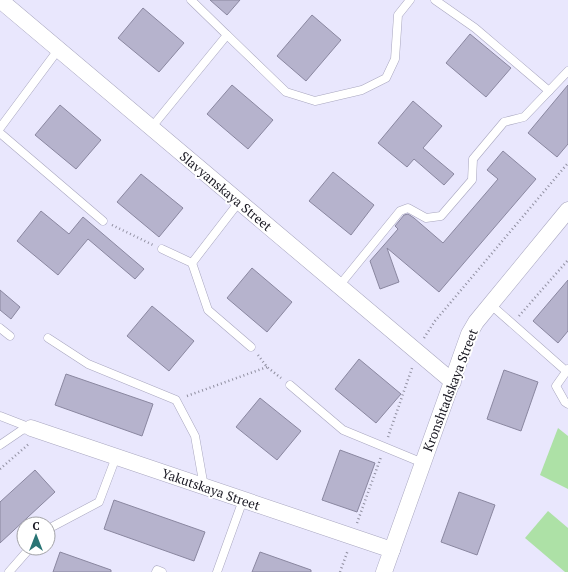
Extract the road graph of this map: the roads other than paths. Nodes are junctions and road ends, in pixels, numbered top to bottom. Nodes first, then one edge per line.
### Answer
1 (0, 0) edge
2 (191, 0) edge
3 (410, 0) edge
4 (435, 0) edge
5 (227, 35) junction
6 (58, 50) junction
7 (568, 71) edge
8 (549, 91) junction
9 (0, 128) edge
10 (151, 128) junction
11 (0, 133) edge
12 (239, 202) junction
13 (568, 210) edge
14 (103, 221) road end
15 (162, 249) road end
16 (192, 263) junction
17 (339, 286) junction
18 (490, 304) junction
19 (0, 328) edge
20 (10, 336) dead end
21 (48, 338) dead end
22 (251, 347) road end
23 (567, 371) edge
24 (453, 382) junction
25 (290, 385) road end
26 (568, 404) edge
27 (0, 416) edge
28 (37, 430) junction
29 (0, 445) edge
30 (116, 457) junction
31 (423, 464) junction
32 (204, 487) junction
33 (243, 500) junction
34 (56, 525) edge
35 (392, 550) junction
36 (23, 556) edge
37 (9, 572) edge
38 (156, 572) edge
39 (162, 572) edge
40 (216, 572) edge
41 (384, 572) edge

1 - 6 street, Slavyanskaya Street
2 - 5 lane
3 - 5 lane
4 - 8 lane
5 - 10 lane
6 - 9 lane
6 - 10 street, Slavyanskaya Street
7 - 8 lane
8 - 17 lane
10 - 12 street, Slavyanskaya Street
11 - 14 lane
12 - 16 lane
12 - 17 street, Slavyanskaya Street
13 - 18 street, Kronshtadskaya Street
15 - 16 lane
16 - 22 lane
17 - 24 street, Slavyanskaya Street
18 - 23 lane
18 - 24 street, Kronshtadskaya Street
19 - 20 lane
21 - 32 lane
23 - 26 lane
24 - 31 street, Kronshtadskaya Street
25 - 31 lane
27 - 28 lane
28 - 29 lane
28 - 30 street, Yakutskaya Street
30 - 32 street, Yakutskaya Street
30 - 34 lane
31 - 35 street, Kronshtadskaya Street
32 - 33 street, Yakutskaya Street
33 - 35 street, Yakutskaya Street
33 - 40 lane
35 - 41 street, Kronshtadskaya Street
36 - 37 lane
38 - 39 lane

